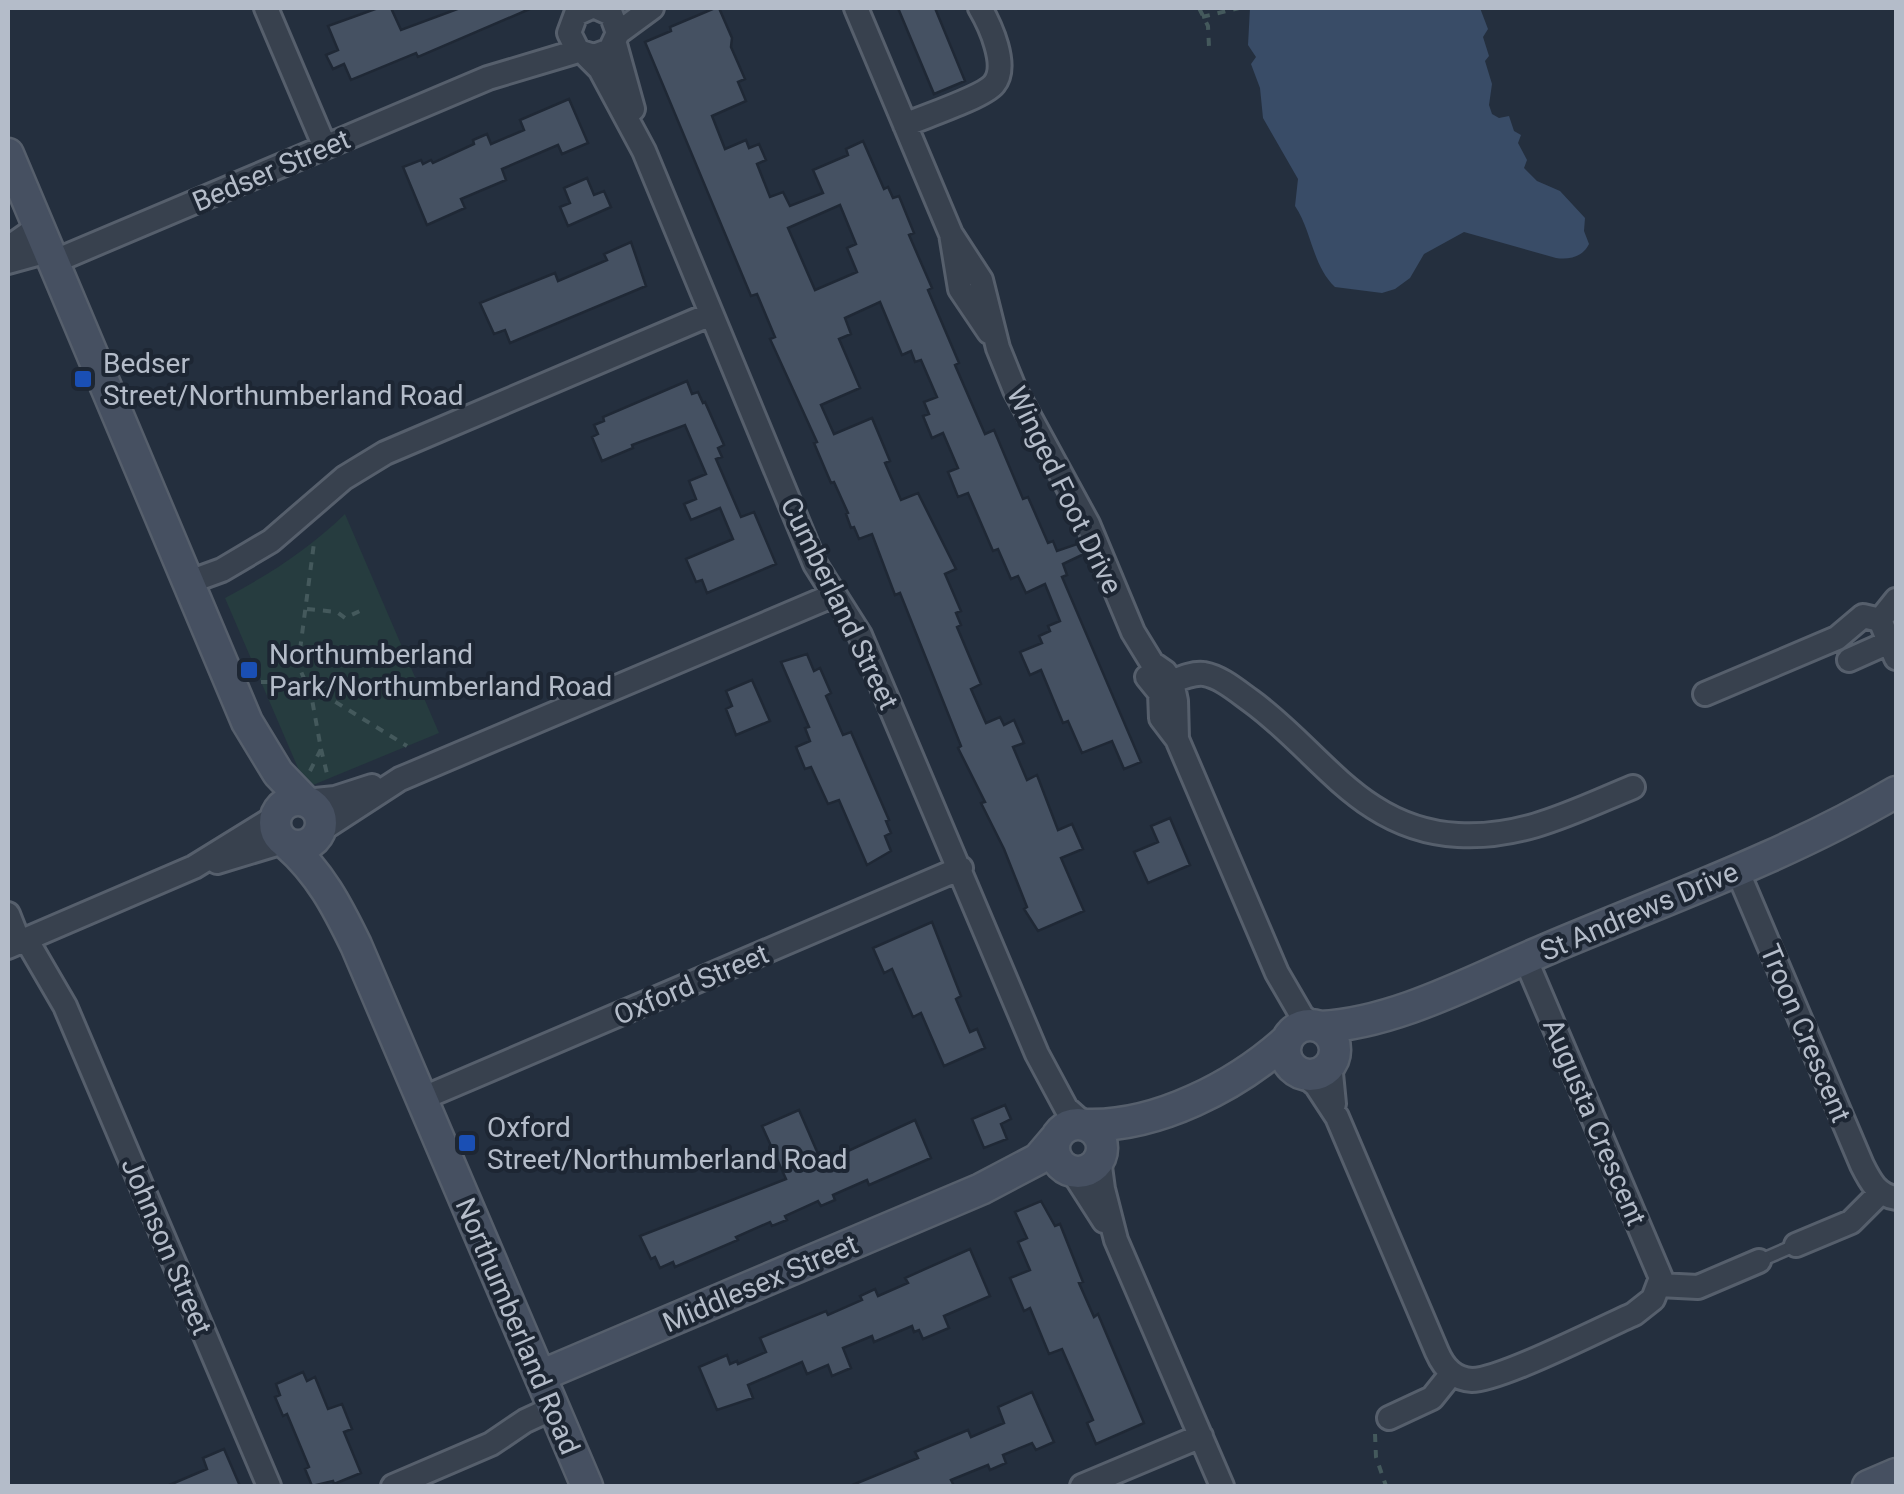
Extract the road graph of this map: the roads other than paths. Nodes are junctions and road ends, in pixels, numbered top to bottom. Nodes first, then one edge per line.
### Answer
1 (266, 8) edge
2 (652, 8) edge
3 (856, 8) edge
4 (980, 8) edge
5 (590, 12) edge
6 (617, 38) junction
7 (582, 53) junction
8 (488, 78) junction
9 (905, 124) junction
10 (324, 146) junction
11 (644, 151) junction
12 (8, 154) edge
13 (47, 246) junction
14 (8, 248) edge
15 (8, 262) edge
16 (710, 314) junction
17 (189, 582) junction
18 (834, 595) junction
19 (1896, 600) edge
20 (1880, 620) junction
21 (1894, 646) edge
22 (1849, 660) dead end
23 (1164, 685) junction
24 (1705, 694) dead end
25 (400, 780) junction
26 (1633, 787) dead end
27 (1896, 792) edge
28 (1896, 808) edge
29 (291, 814) junction
30 (1850, 819) junction
31 (319, 832) junction
32 (961, 868) junction
33 (1737, 870) junction
34 (8, 914) edge
35 (24, 940) edge
36 (356, 945) junction
37 (1525, 958) junction
38 (1427, 1000) junction
39 (1302, 1032) junction
40 (1315, 1066) junction
41 (1213, 1090) junction
42 (421, 1099) junction
43 (1077, 1147) junction
44 (1888, 1195) edge
45 (1796, 1245) joint
46 (1759, 1261) joint
47 (1659, 1285) junction
48 (1452, 1373) junction
49 (540, 1376) junction
50 (557, 1416) junction
51 (1380, 1422) road end
52 (1200, 1436) junction
53 (1896, 1474) edge
54 (426, 1480) edge
55 (269, 1486) edge
56 (393, 1486) edge
57 (586, 1486) edge
58 (1082, 1486) edge
59 (1222, 1486) edge
60 (1868, 1486) edge

1 - 10 street
2 - 6 street
3 - 9 street, Winged Foot Drive
4 - 9 street
5 - 6 street
5 - 7 street
5 - 8 street, Bedser Street
6 - 7 street
6 - 11 street, Cumberland Street
7 - 8 street, Bedser Street
7 - 11 street, Cumberland Street
8 - 10 street, Bedser Street
9 - 23 street, Winged Foot Drive
10 - 13 street, Bedser Street
11 - 16 street, Cumberland Street
12 - 13 street, Northumberland Road
13 - 14 street
13 - 15 street
13 - 17 street, Northumberland Road
16 - 17 street
16 - 18 street, Cumberland Street
17 - 29 street, Northumberland Road
18 - 25 street
18 - 32 street, Cumberland Street
19 - 20 street
20 - 21 street
20 - 24 street
21 - 22 street
23 - 26 street
23 - 39 street
25 - 29 street
25 - 31 street
27 - 30 street, St Andrews Drive
28 - 30 street, St Andrews Drive
29 - 31 street, Northumberland Road
29 - 35 street
29 - 36 street, Northumberland Road
30 - 33 street, St Andrews Drive
31 - 36 street, Northumberland Road
32 - 42 street, Oxford Street
32 - 43 street, Cumberland Street
33 - 37 street, St Andrews Drive
33 - 44 street, Troon Crescent
34 - 35 street, Johnson Street
35 - 55 street, Johnson Street
36 - 42 street, Northumberland Road
37 - 38 street, St Andrews Drive
37 - 47 street, Augusta Crescent
38 - 39 street, St Andrews Drive
38 - 40 street, St Andrews Drive
39 - 40 street
39 - 40 street
39 - 41 street, St Andrews Drive
40 - 41 street, St Andrews Drive
40 - 48 street
41 - 43 street, St Andrews Drive
42 - 49 street, Northumberland Road
43 - 49 street, Middlesex Street
43 - 52 street, Cumberland Street
44 - 45 street, Troon Crescent
45 - 46 lane
46 - 47 street
47 - 48 street
48 - 51 street
49 - 50 street, Northumberland Road
50 - 54 street
50 - 57 street, Northumberland Road
52 - 58 street
52 - 59 street, Cumberland Street
53 - 60 street
54 - 56 street

